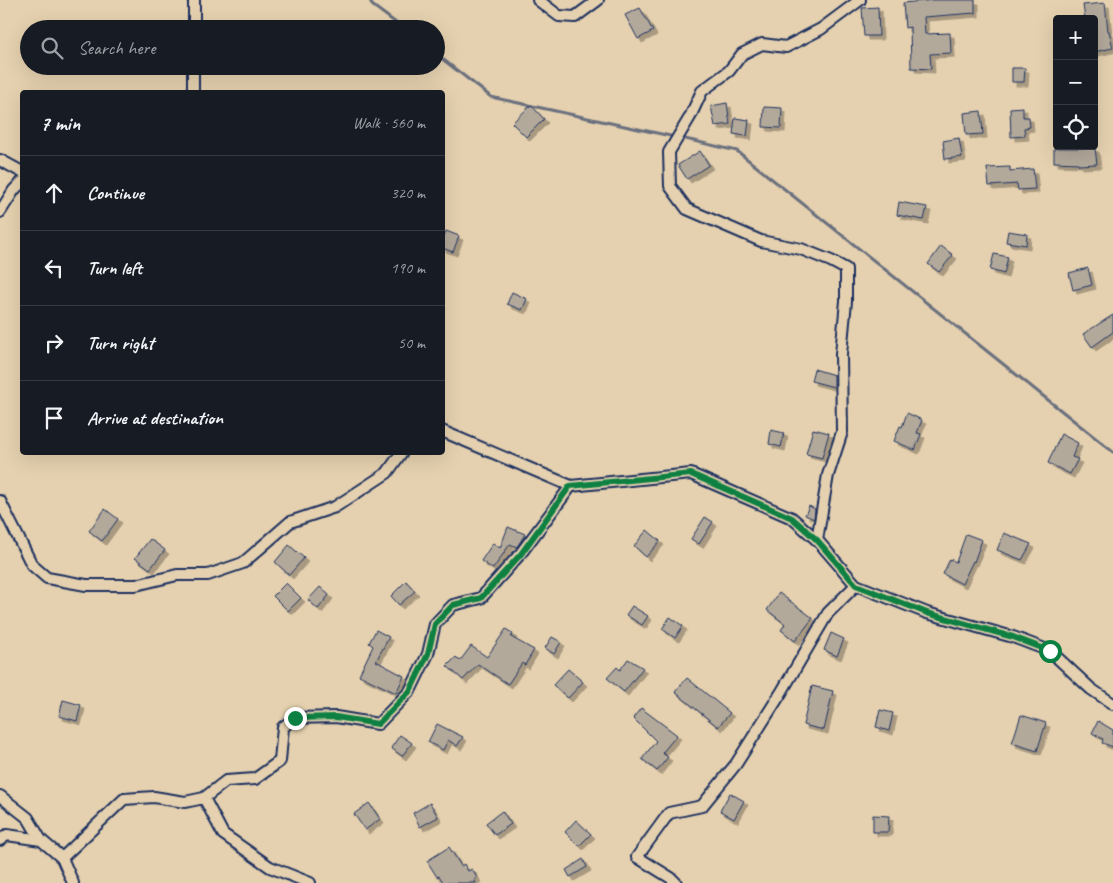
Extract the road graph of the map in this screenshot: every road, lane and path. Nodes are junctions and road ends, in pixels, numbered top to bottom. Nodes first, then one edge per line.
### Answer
1 (194, 0) edge
2 (538, 0) edge
3 (598, 0) edge
4 (860, 0) edge
5 (194, 20) edge
6 (193, 75) edge
7 (193, 90) edge
8 (0, 160) edge
9 (20, 171) edge
10 (20, 184) edge
11 (0, 212) edge
12 (445, 432) edge
13 (400, 455) edge
14 (570, 486) junction
15 (0, 501) edge
16 (817, 540) junction
17 (856, 585) junction
18 (1113, 704) edge
19 (0, 796) edge
20 (204, 798) junction
21 (0, 840) edge
22 (41, 840) junction
23 (62, 858) junction
24 (73, 883) edge
25 (310, 883) edge
26 (676, 883) edge

1 - 5 street
2 - 3 street
4 - 16 street
6 - 7 street
8 - 9 street
10 - 11 street
12 - 14 street
13 - 15 street
14 - 16 street
14 - 20 street
16 - 17 street
17 - 18 street
17 - 26 street
19 - 22 street
20 - 23 street
20 - 25 street
21 - 22 street
22 - 23 street
23 - 24 street

